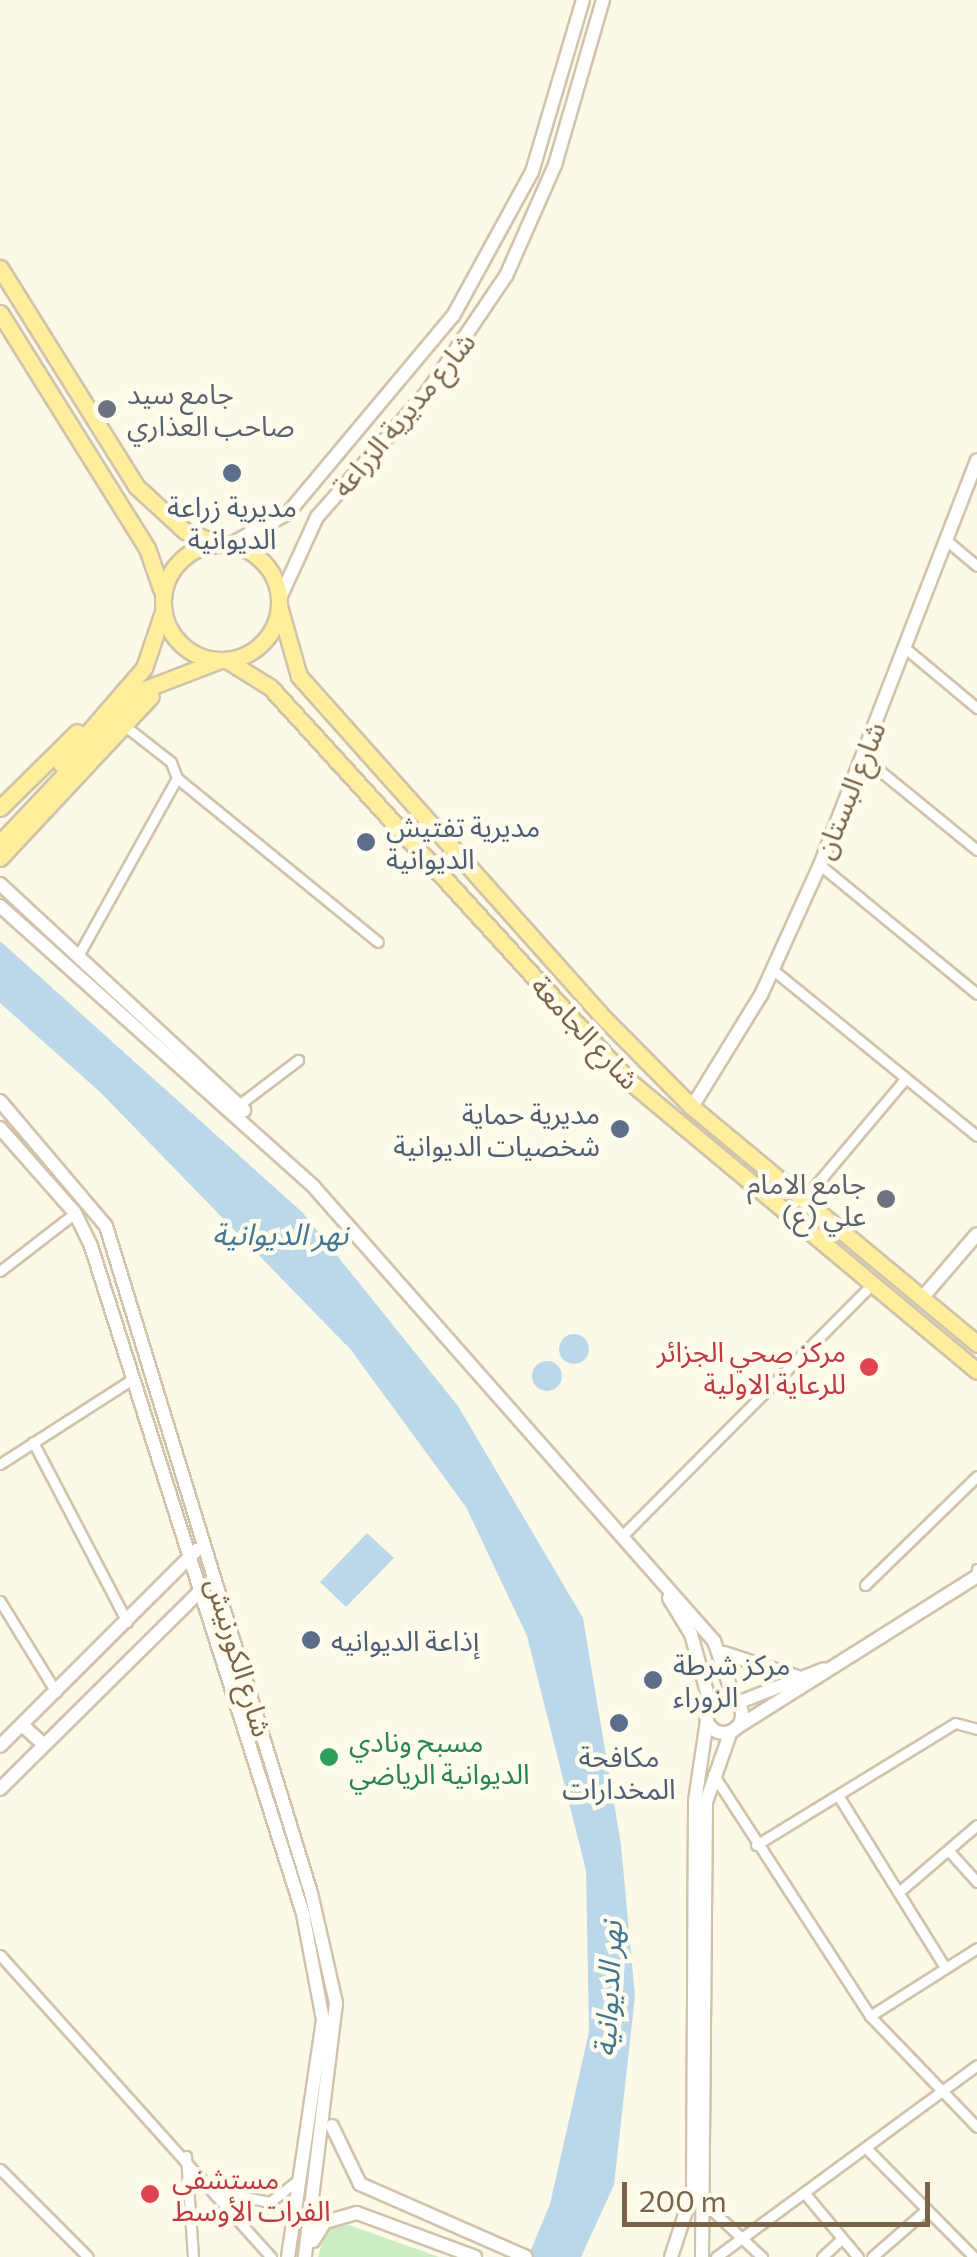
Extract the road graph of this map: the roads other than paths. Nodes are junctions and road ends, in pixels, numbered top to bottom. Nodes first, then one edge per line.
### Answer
1 (583, 0) edge
2 (603, 0) edge
3 (0, 268) edge
4 (0, 313) edge
5 (977, 460) edge
6 (946, 540) junction
7 (224, 544) junction
8 (977, 566) edge
9 (162, 590) junction
10 (279, 603) junction
11 (164, 612) junction
12 (152, 646) junction
13 (905, 648) junction
14 (224, 661) junction
15 (977, 708) edge
16 (114, 721) junction
17 (863, 758) junction
18 (177, 778) junction
19 (0, 808) edge
20 (0, 830) edge
21 (0, 843) edge
22 (977, 850) edge
23 (0, 858) edge
24 (820, 865) junction
25 (0, 884) edge
26 (0, 906) edge
27 (378, 942) dead end
28 (79, 954) junction
29 (772, 969) junction
30 (977, 994) edge
31 (298, 1060) dead end
32 (647, 1063) junction
33 (905, 1079) junction
34 (628, 1080) junction
35 (0, 1101) edge
36 (240, 1104) junction
37 (692, 1107) junction
38 (0, 1128) edge
39 (261, 1132) junction
40 (977, 1136) edge
41 (730, 1137) junction
42 (712, 1154) junction
43 (61, 1163) junction
44 (44, 1173) junction
45 (804, 1199) junction
46 (75, 1213) junction
47 (106, 1226) junction
48 (85, 1232) junction
49 (977, 1234) edge
50 (0, 1272) edge
51 (871, 1284) junction
52 (922, 1298) junction
53 (977, 1344) edge
54 (977, 1370) edge
55 (131, 1380) junction
56 (166, 1412) junction
57 (145, 1421) junction
58 (33, 1442) junction
59 (0, 1464) edge
60 (977, 1476) edge
61 (622, 1536) junction
62 (205, 1541) junction
63 (193, 1554) junction
64 (652, 1570) junction
65 (977, 1571) edge
66 (215, 1575) junction
67 (865, 1585) dead end
68 (204, 1586) junction
69 (0, 1601) edge
70 (127, 1622) junction
71 (721, 1651) junction
72 (811, 1677) junction
73 (56, 1692) junction
74 (736, 1702) junction
75 (710, 1703) junction
76 (707, 1720) junction
77 (22, 1725) junction
78 (977, 1729) edge
79 (734, 1730) junction
80 (0, 1746) edge
81 (44, 1746) junction
82 (712, 1773) junction
83 (0, 1789) edge
84 (839, 1797) junction
85 (977, 1825) edge
86 (756, 1845) junction
87 (949, 1851) junction
88 (977, 1882) edge
89 (900, 1891) junction
90 (977, 1948) edge
91 (0, 1956) edge
92 (945, 1967) junction
93 (4, 1968) edge
94 (870, 2016) junction
95 (977, 2065) edge
96 (944, 2094) junction
97 (330, 2107) junction
98 (977, 2127) edge
99 (869, 2151) junction
100 (186, 2156) junction
101 (304, 2168) junction
102 (0, 2169) edge
103 (220, 2192) junction
104 (806, 2195) junction
105 (703, 2202) junction
106 (926, 2210) junction
107 (744, 2240) junction
108 (840, 2240) junction
109 (88, 2257) edge
110 (193, 2257) edge
111 (271, 2257) edge
112 (288, 2257) edge
113 (306, 2257) edge
114 (475, 2257) edge
115 (526, 2257) edge
116 (668, 2257) edge
117 (702, 2257) edge
118 (716, 2257) edge
119 (762, 2257) edge
120 (822, 2257) edge
121 (858, 2257) edge
122 (872, 2257) edge
123 (974, 2257) edge

1 - 7 main road, شارع مديرية الزراعة
2 - 10 main road, شارع مديرية الزراعة
3 - 7 main road
4 - 9 main road
5 - 6 main road, شارع البستان
6 - 8 street
6 - 13 main road, شارع البستان
7 - 9 main road
7 - 10 main road
9 - 11 main road
10 - 14 main road
10 - 32 main road, شارع الجامعة
11 - 12 main road
11 - 14 main road
12 - 16 main road
12 - 19 main road
13 - 15 street
13 - 17 main road, شارع البستان
14 - 16 main road
14 - 34 main road, شارع الجامعة
16 - 18 street
16 - 20 main road
16 - 21 main road
16 - 23 main road
17 - 22 street
17 - 24 main road, شارع البستان
18 - 27 street
18 - 28 street
24 - 29 main road, شارع البستان
24 - 30 street
25 - 28 main road
26 - 39 main road
28 - 36 main road
29 - 33 street
29 - 37 main road, شارع البستان
31 - 36 street
32 - 34 main road
32 - 37 main road, شارع الجامعة
33 - 40 street
33 - 45 street
34 - 42 main road, شارع الجامعة
35 - 43 main road, شارع الكورنيش
36 - 39 main road
37 - 41 main road, شارع الجامعة
38 - 44 main road, شارع الكورنيش
39 - 61 main road
41 - 42 main road
41 - 45 main road, شارع الجامعة
42 - 51 main road, شارع الجامعة
43 - 44 main road
43 - 47 main road, شارع الكورنيش
44 - 46 main road, شارع الكورنيش
45 - 52 main road, شارع الجامعة
46 - 48 main road, شارع الكورنيش
46 - 50 street
47 - 48 main road
47 - 56 main road, شارع الكورنيش
48 - 55 main road, شارع الكورنيش
49 - 52 main road
51 - 54 main road, شارع الجامعة
51 - 61 street
52 - 53 main road, شارع الجامعة
55 - 57 main road, شارع الكورنيش
55 - 58 street
56 - 57 main road
56 - 62 main road, شارع الكورنيش
57 - 63 main road, شارع الكورنيش
58 - 59 street
58 - 70 street
60 - 67 street
61 - 64 main road
62 - 63 main road
62 - 66 main road, شارع الكورنيش
63 - 68 main road, شارع الكورنيش
63 - 70 main road
64 - 71 main road
64 - 75 main road
65 - 72 main road
65 - 79 main road
66 - 68 main road
66 - 97 main road, شارع الكورنيش
68 - 81 main road
68 - 101 main road, شارع الكورنيش
69 - 73 street
70 - 73 main road
71 - 72 main road
71 - 74 main road
72 - 74 main road
73 - 77 main road
74 - 75 main road
74 - 79 main road
75 - 76 main road
76 - 79 main road
76 - 116 main road
77 - 80 main road
77 - 81 main road
78 - 84 street
79 - 82 main road
81 - 83 main road
82 - 86 street
82 - 105 main road
84 - 86 street
84 - 89 street
85 - 87 street
86 - 94 street
87 - 88 street
87 - 89 street
89 - 92 street
90 - 92 street
91 - 93 street
92 - 94 street
93 - 100 street
94 - 96 street
95 - 96 street
96 - 98 street
96 - 99 street
97 - 113 main road, شارع الكورنيش
97 - 115 main road
99 - 104 street
99 - 106 street
100 - 103 street
100 - 110 street
101 - 103 street
101 - 112 main road, شارع الكورنيش
102 - 109 street
103 - 111 street
104 - 107 street
104 - 108 street
105 - 107 street
105 - 117 main road
106 - 122 street
106 - 123 street
107 - 118 street
107 - 119 street
108 - 120 street
108 - 121 street
113 - 114 main road

